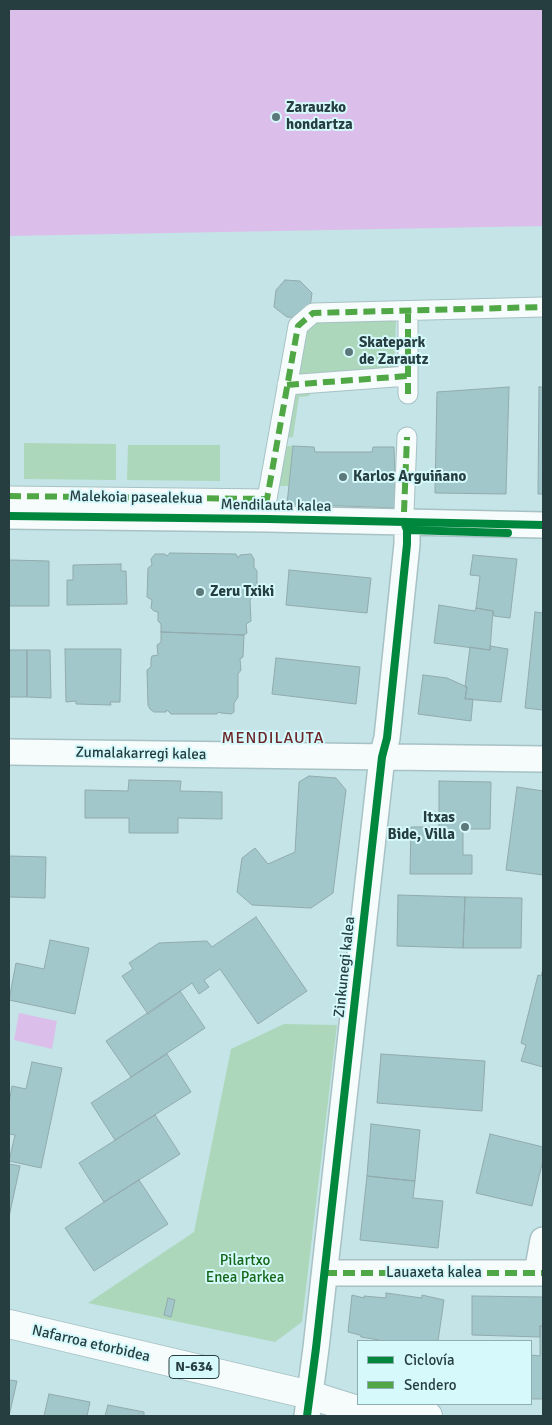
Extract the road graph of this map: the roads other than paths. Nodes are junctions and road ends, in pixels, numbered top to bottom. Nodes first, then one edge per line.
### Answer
1 (543, 307) edge
2 (408, 311) junction
3 (287, 385) junction
4 (407, 437) dead end
5 (9, 496) edge
6 (9, 516) edge
7 (404, 517) junction
8 (543, 525) edge
9 (9, 752) edge
10 (382, 757) junction
11 (543, 759) edge
12 (543, 1240) edge
13 (325, 1273) junction
14 (540, 1273) edge
15 (9, 1306) edge
16 (9, 1324) edge
17 (357, 1392) edge
18 (310, 1396) edge
19 (396, 1405) edge
20 (377, 1416) edge
21 (428, 1416) edge

1 - 2 street, Malekoia pasealekua
2 - 3 street, Malekoia pasealekua
2 - 3 street
3 - 5 street, Malekoia pasealekua
4 - 7 street, Zinkunegi kalea
6 - 7 street, Mendilauta kalea
7 - 8 street, Mendilauta kalea
7 - 10 street, Zinkunegi kalea
9 - 10 street, Zumalakarregi kalea
10 - 11 street, Zumalakarregi kalea
10 - 13 street, Zinkunegi kalea
12 - 14 street
13 - 14 street, Lauaxeta kalea
13 - 18 street, Zinkunegi kalea
15 - 18 highway, Nafarroa etorbidea / N-634
16 - 18 highway, Nafarroa etorbidea / N-634
17 - 18 highway, Nafarroa etorbidea / N-634
18 - 20 highway, Nafarroa etorbidea / N-634
19 - 21 highway

